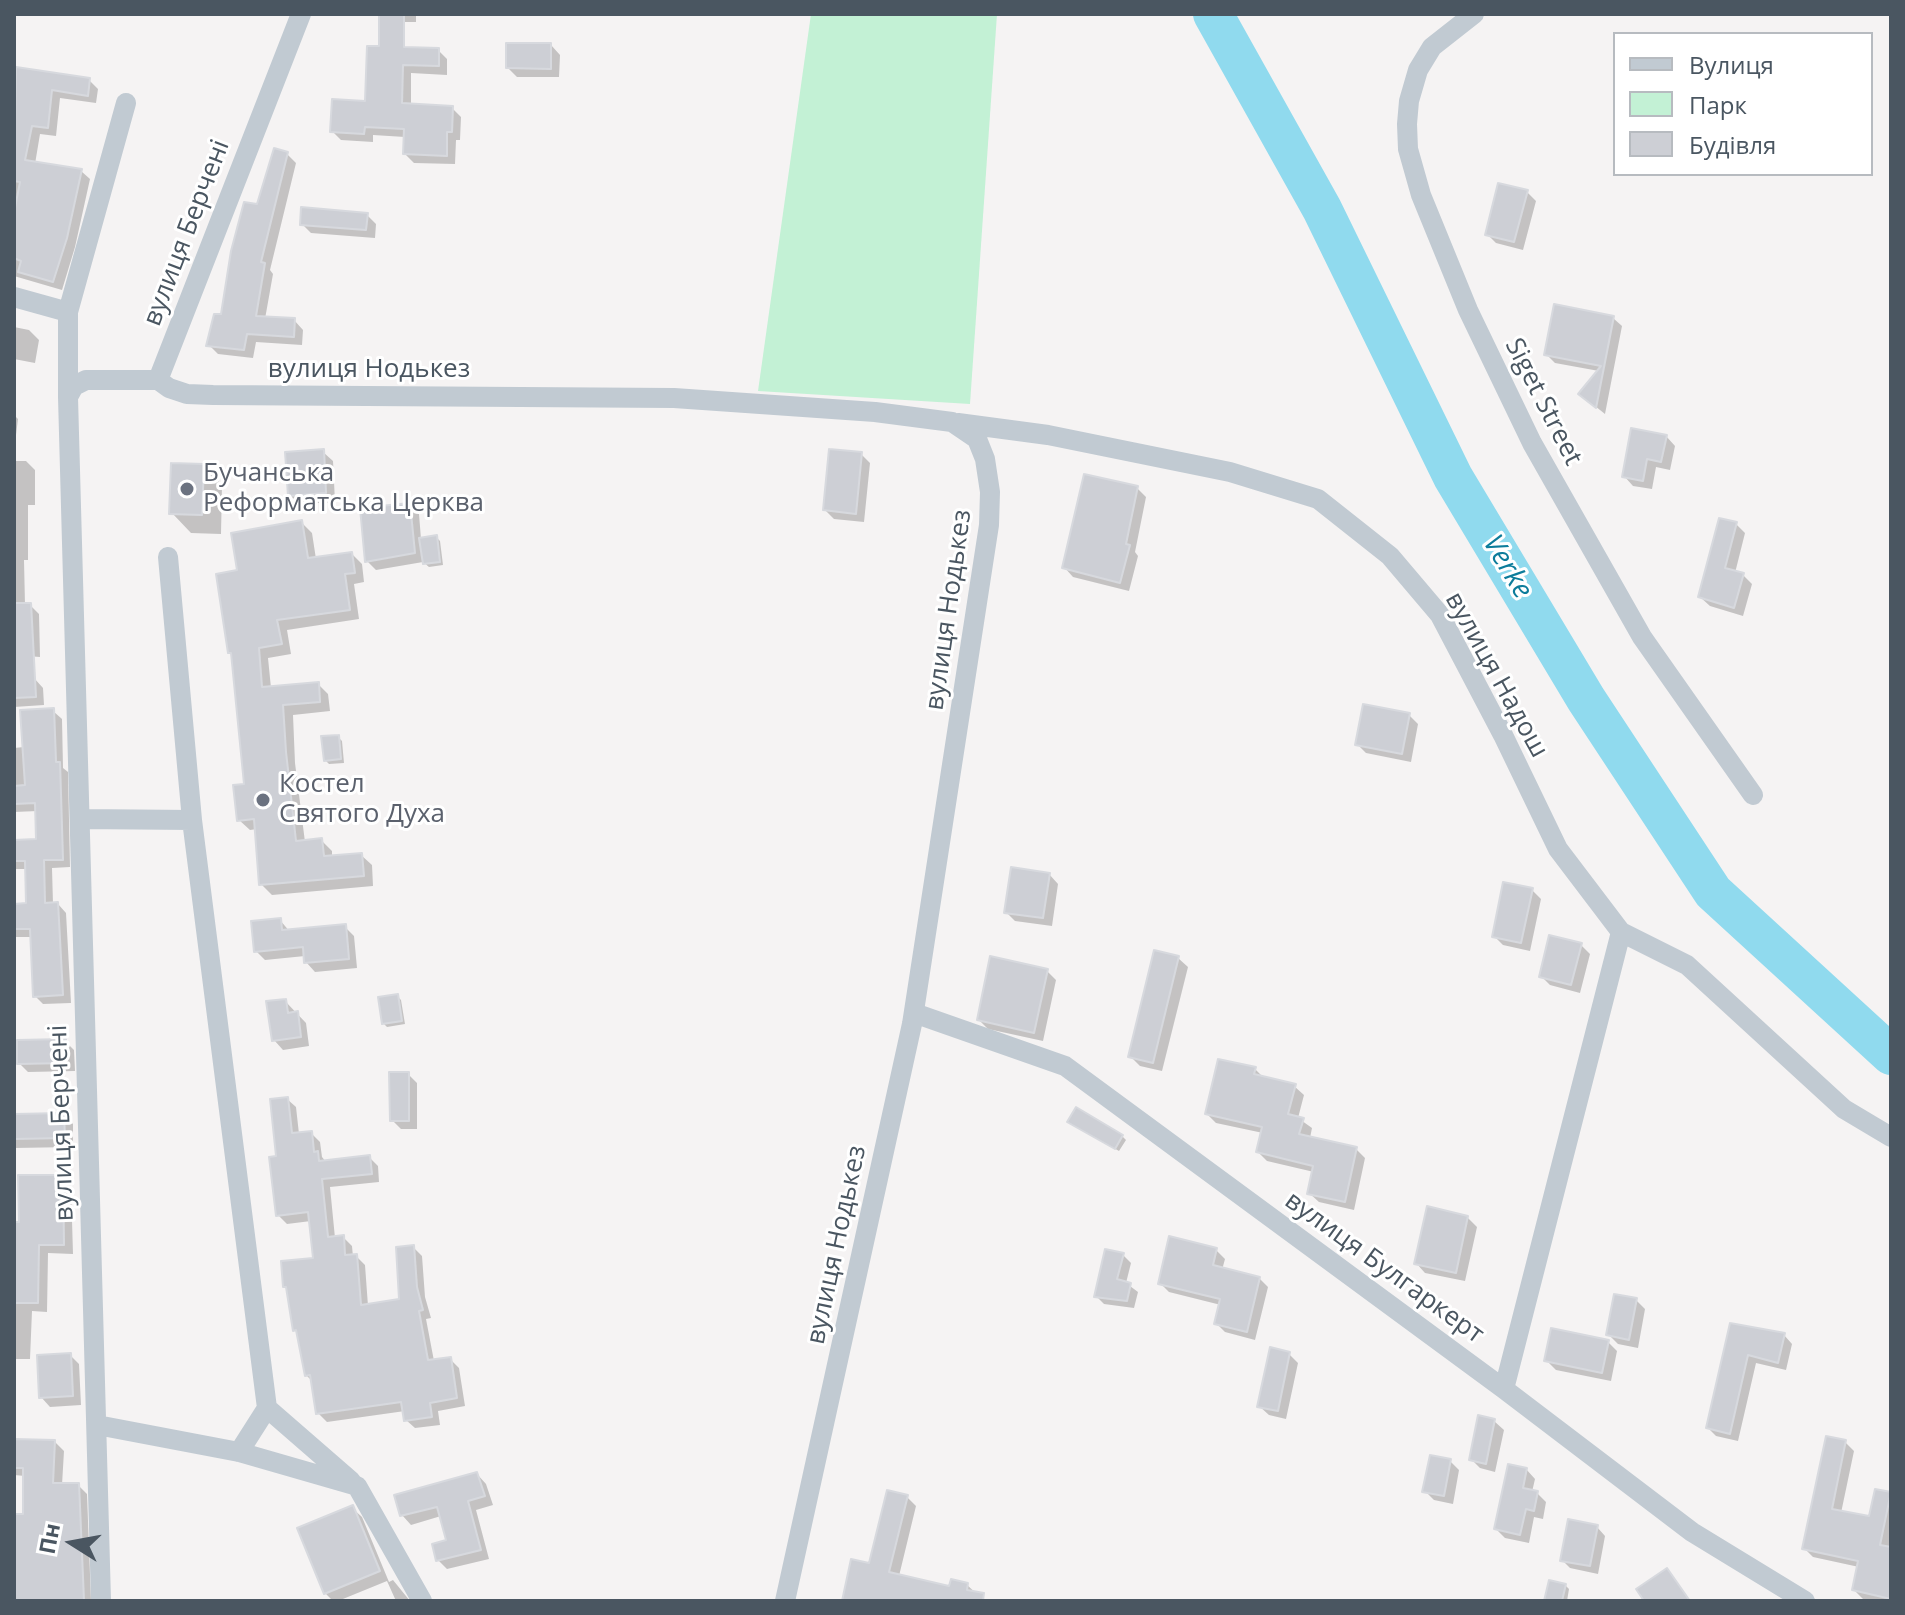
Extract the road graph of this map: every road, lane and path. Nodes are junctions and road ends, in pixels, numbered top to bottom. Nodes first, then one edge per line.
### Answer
1 (301, 14) edge
2 (1474, 14) edge
3 (126, 103) dead end
4 (14, 297) edge
5 (68, 312) junction
6 (158, 380) junction
7 (68, 397) junction
8 (952, 422) junction
9 (168, 557) dead end
10 (1753, 795) dead end
11 (80, 819) junction
12 (192, 820) junction
13 (1621, 932) junction
14 (914, 1013) junction
15 (1891, 1137) edge
16 (1504, 1389) junction
17 (267, 1408) junction
18 (97, 1425) junction
19 (239, 1452) junction
20 (357, 1486) junction
21 (101, 1601) edge
22 (422, 1601) edge
23 (785, 1601) edge
24 (1805, 1601) edge

1 - 6 street, вулиця Берчені
2 - 10 street, Siget Street
3 - 5 street, вулиця Берчені
4 - 5 street
5 - 7 street, вулиця Берчені
6 - 7 street
6 - 8 street, вулиця Нодькез
7 - 11 street, вулиця Берчені
8 - 13 street, вулиця Надош
8 - 14 street, вулиця Нодькез
9 - 12 street
11 - 12 street
11 - 18 street, вулиця Берчені
12 - 17 street
13 - 15 street, вулиця Надош
13 - 16 street
14 - 16 street, вулиця Булгаркерт
14 - 23 street, вулиця Нодькез
16 - 24 street, вулиця Булгаркерт
17 - 19 street
17 - 20 street
18 - 19 street
18 - 21 street, вулиця Берчені
19 - 20 street
20 - 22 street

